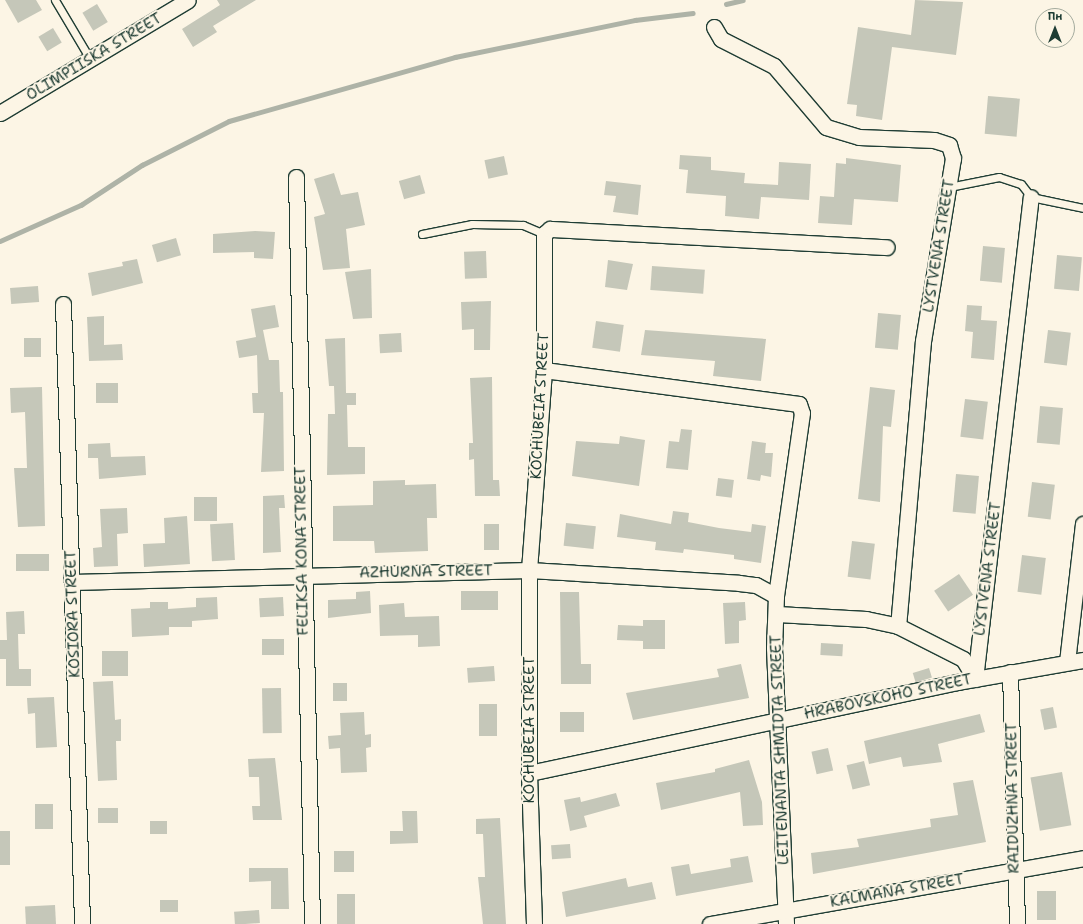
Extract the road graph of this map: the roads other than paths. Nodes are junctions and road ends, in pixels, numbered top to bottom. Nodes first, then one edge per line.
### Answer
1 (55, 0) edge
2 (188, 0) edge
3 (714, 27) dead end
4 (90, 59) junction
5 (0, 113) edge
6 (296, 177) dead end
7 (949, 188) junction
8 (1030, 197) junction
9 (1083, 208) edge
10 (422, 234) dead end
11 (544, 234) junction
12 (887, 247) dead end
13 (63, 304) dead end
14 (544, 370) junction
15 (1083, 524) edge
16 (529, 570) junction
17 (302, 574) junction
18 (72, 582) junction
19 (776, 596) junction
20 (777, 614) junction
21 (898, 626) junction
22 (1083, 660) edge
23 (1068, 662) junction
24 (1010, 672) junction
25 (975, 679) junction
26 (777, 721) junction
27 (529, 773) junction
28 (1083, 858) edge
29 (1015, 870) junction
30 (786, 917) edge
31 (82, 924) edge
32 (312, 924) edge
33 (534, 924) edge
34 (710, 924) edge
35 (1017, 924) edge

1 - 4 lane
2 - 4 street, OLIMPIISKA STREET
3 - 7 street, LYSTVENA STREET
4 - 5 street, OLIMPIISKA STREET
6 - 17 street, FELIKSA KONA STREET
7 - 8 lane
7 - 21 street, LYSTVENA STREET
8 - 9 lane
8 - 25 street, LYSTVENA STREET
10 - 11 lane
11 - 12 street
11 - 14 street, KOCHUBEIA STREET
13 - 18 street, KOSIORA STREET
14 - 16 street, KOCHUBEIA STREET
14 - 19 street, LEITENANTA SHMIDTA STREET
15 - 23 street
16 - 17 street, AZHURNA STREET
16 - 19 street, AZHURNA STREET
16 - 27 street, KOCHUBEIA STREET
17 - 18 street, AZHURNA STREET
17 - 32 street, FELIKSA KONA STREET
18 - 31 street, KOSIORA STREET
19 - 20 street, LEITENANTA SHMIDTA STREET
20 - 21 street
20 - 26 street, LEITENANTA SHMIDTA STREET
21 - 25 street
22 - 23 street, HRABOVSKOHO STREET
23 - 24 street, HRABOVSKOHO STREET
24 - 25 street, HRABOVSKOHO STREET
24 - 29 street, RAIDUZHNA STREET
25 - 26 street, HRABOVSKOHO STREET
26 - 27 street, HRABOVSKOHO STREET
26 - 30 street, LEITENANTA SHMIDTA STREET
27 - 33 street, KOCHUBEIA STREET
28 - 29 street, KALMANA STREET
29 - 30 street, KALMANA STREET
29 - 35 street, RAIDUZHNA STREET
30 - 34 street, KALMANA STREET

